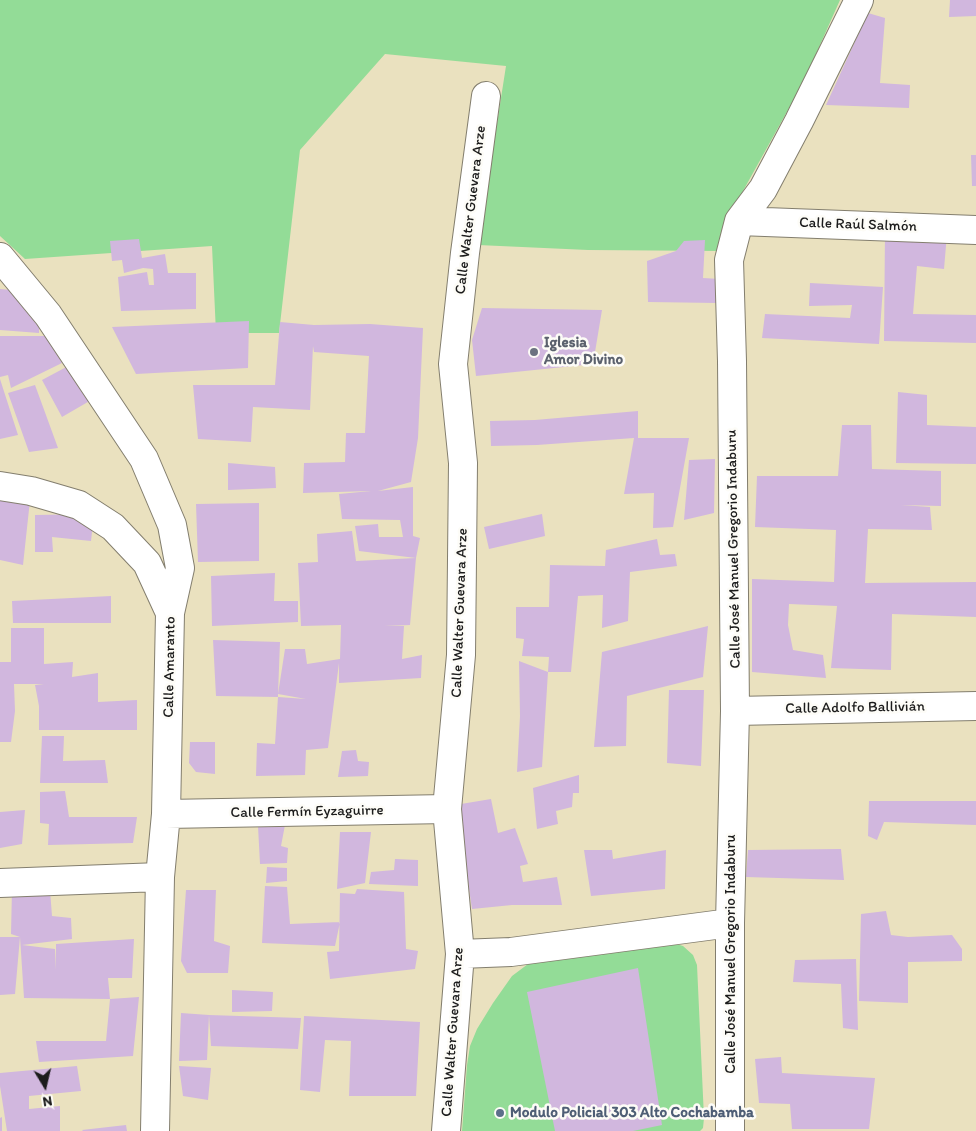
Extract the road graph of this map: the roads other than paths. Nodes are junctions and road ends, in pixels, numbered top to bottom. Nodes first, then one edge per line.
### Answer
1 (859, 0) edge
2 (486, 96) dead end
3 (739, 221) junction
4 (976, 230) edge
5 (0, 257) edge
6 (0, 486) edge
7 (170, 613) junction
8 (976, 706) edge
9 (735, 711) junction
10 (448, 809) junction
11 (166, 814) junction
12 (160, 877) junction
13 (0, 883) edge
14 (730, 923) junction
15 (460, 954) junction
16 (155, 1131) edge
17 (446, 1131) edge
18 (730, 1131) edge

1 - 3 street, Calle José Manuel Gregorio Indaburu
2 - 10 street, Calle Walter Guevara Arze
3 - 4 street, Calle Raúl Salmón
3 - 9 street, Calle José Manuel Gregorio Indaburu
5 - 7 street, Calle Amaranto
6 - 7 street
7 - 11 street, Calle Amaranto
8 - 9 street, Calle Adolfo Ballivián
9 - 14 street, Calle José Manuel Gregorio Indaburu
10 - 11 street, Calle Fermín Eyzaguirre
10 - 15 street, Calle Walter Guevara Arze
11 - 12 street, Calle Amaranto
12 - 13 street
12 - 16 street, Calle Amaranto
14 - 15 street
14 - 18 street, Calle José Manuel Gregorio Indaburu
15 - 17 street, Calle Walter Guevara Arze

